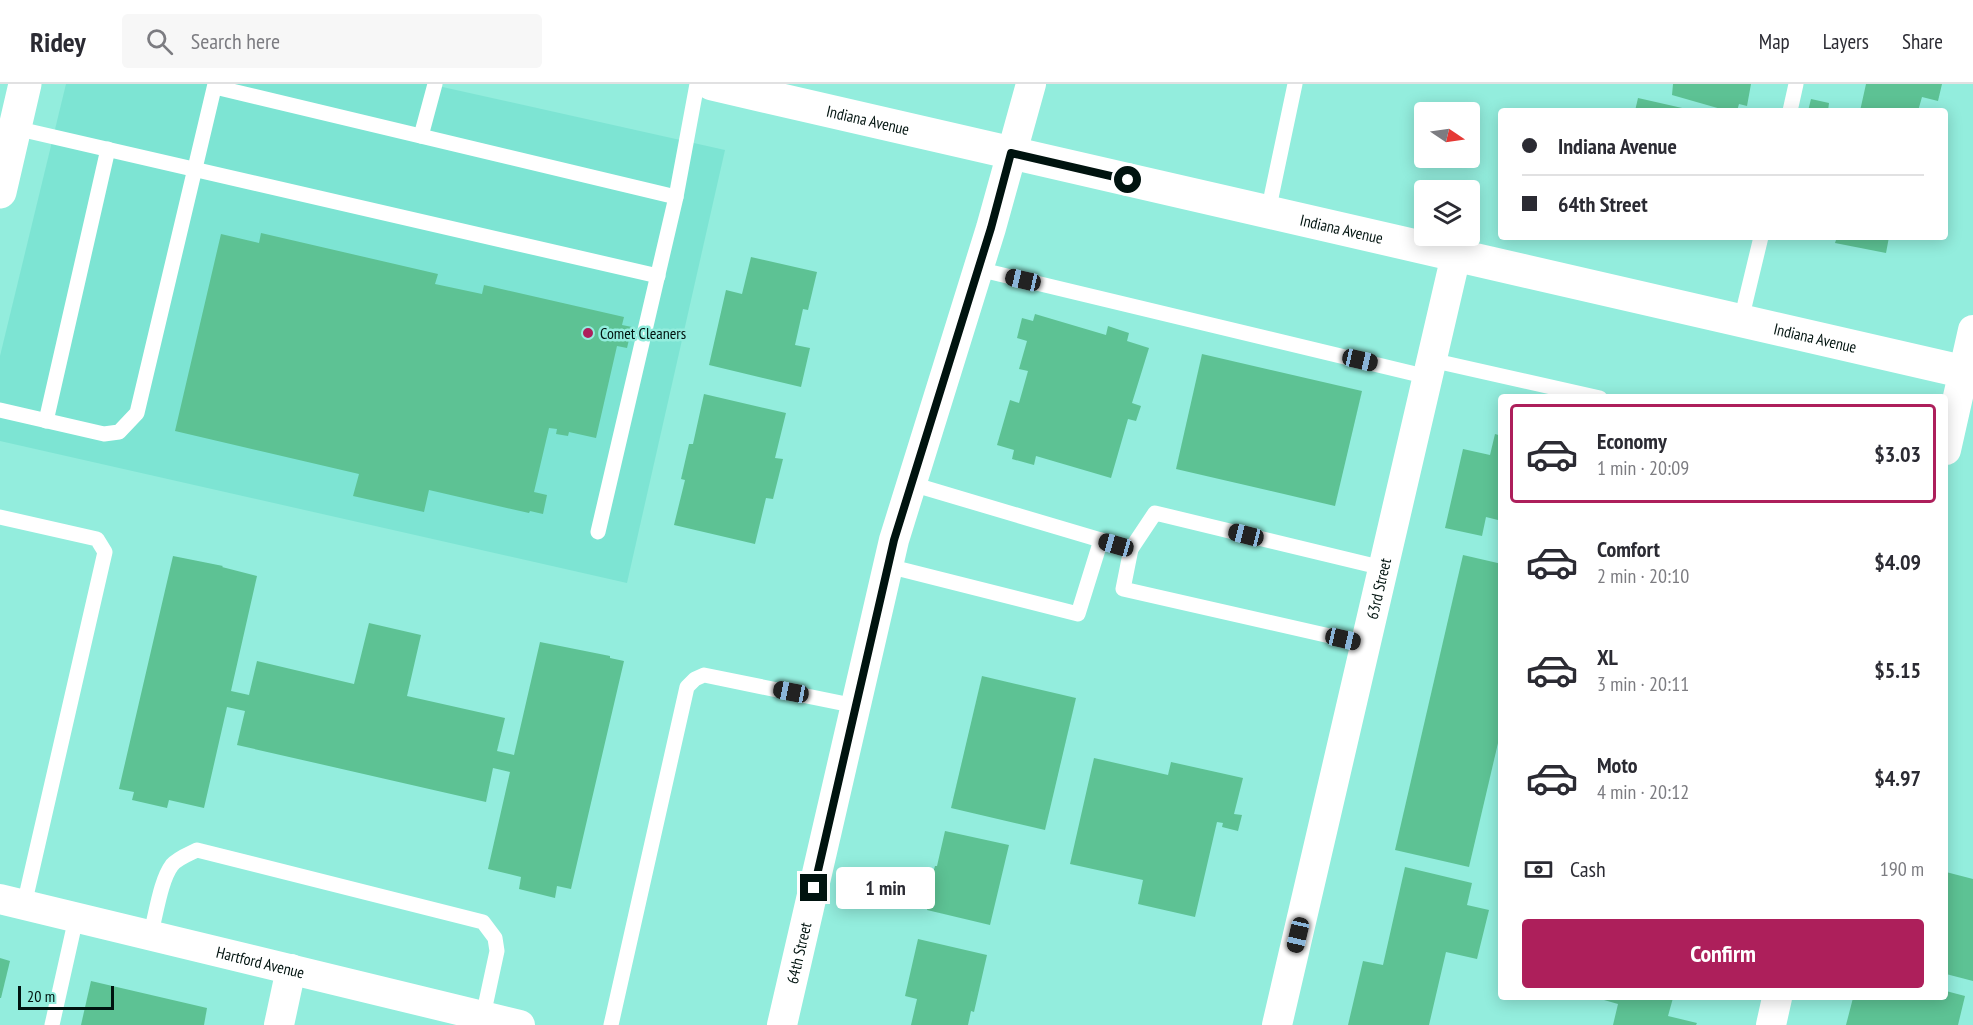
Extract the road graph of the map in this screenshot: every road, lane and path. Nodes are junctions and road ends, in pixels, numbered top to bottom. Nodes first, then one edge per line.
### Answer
1 (25, 84) edge
2 (435, 84) edge
3 (697, 84) edge
4 (712, 84) edge
5 (1032, 84) edge
6 (1295, 84) edge
7 (1796, 84) edge
8 (215, 86) edge
9 (772, 91) edge
10 (1791, 108) edge
11 (15, 128) junction
12 (421, 136) junction
13 (108, 149) junction
14 (1011, 153) junction
15 (195, 169) junction
16 (0, 192) edge
17 (676, 197) junction
18 (1268, 212) junction
19 (1760, 240) edge
20 (1456, 255) junction
21 (978, 269) junction
22 (658, 276) junction
23 (1741, 320) junction
24 (1973, 330) edge
25 (1430, 368) junction
26 (1968, 373) edge
27 (1577, 394) edge
28 (0, 410) edge
29 (46, 421) junction
30 (1948, 443) edge
31 (912, 484) junction
32 (0, 517) edge
33 (598, 532) dead end
34 (1101, 540) junction
35 (1131, 549) junction
36 (888, 566) junction
37 (1383, 568) junction
38 (1365, 644) junction
39 (856, 706) junction
40 (12, 902) edge
41 (76, 918) junction
42 (150, 936) junction
43 (291, 969) junction
44 (1777, 1000) edge
45 (483, 1016) junction
46 (52, 1025) edge
47 (279, 1025) edge
48 (520, 1025) edge
49 (611, 1025) edge
50 (782, 1025) edge
51 (1277, 1025) edge
52 (1771, 1025) edge

1 - 11 main road
2 - 12 lane
3 - 17 lane
4 - 9 main road, Indiana Avenue
5 - 14 street, 64th Street
6 - 18 lane
7 - 10 lane
8 - 12 lane
8 - 15 lane
9 - 14 main road, Indiana Avenue
11 - 13 lane
11 - 16 main road
12 - 17 lane
13 - 15 lane
13 - 29 lane
14 - 18 main road, Indiana Avenue
14 - 21 street, 64th Street
15 - 22 lane
15 - 29 lane
17 - 22 lane
18 - 20 main road, Indiana Avenue
19 - 23 lane
20 - 23 main road, Indiana Avenue
20 - 25 street, 63rd Street
21 - 25 lane
21 - 31 street, 64th Street
22 - 33 lane
23 - 26 main road, Indiana Avenue
24 - 26 street
25 - 27 lane
25 - 37 street, 63rd Street
26 - 30 street
28 - 29 lane
31 - 34 lane
31 - 36 street, 64th Street
32 - 40 lane
34 - 35 lane
34 - 36 lane
35 - 37 lane
35 - 38 lane
36 - 39 street, 64th Street
37 - 38 street, 63rd Street
38 - 51 street, 63rd Street
39 - 49 lane
39 - 50 street, 64th Street
40 - 41 street, Hartford Avenue
41 - 42 street, Hartford Avenue
41 - 46 lane
42 - 43 street, Hartford Avenue
42 - 45 lane
43 - 45 street, Hartford Avenue
43 - 47 street
44 - 52 street
45 - 48 street, Hartford Avenue

